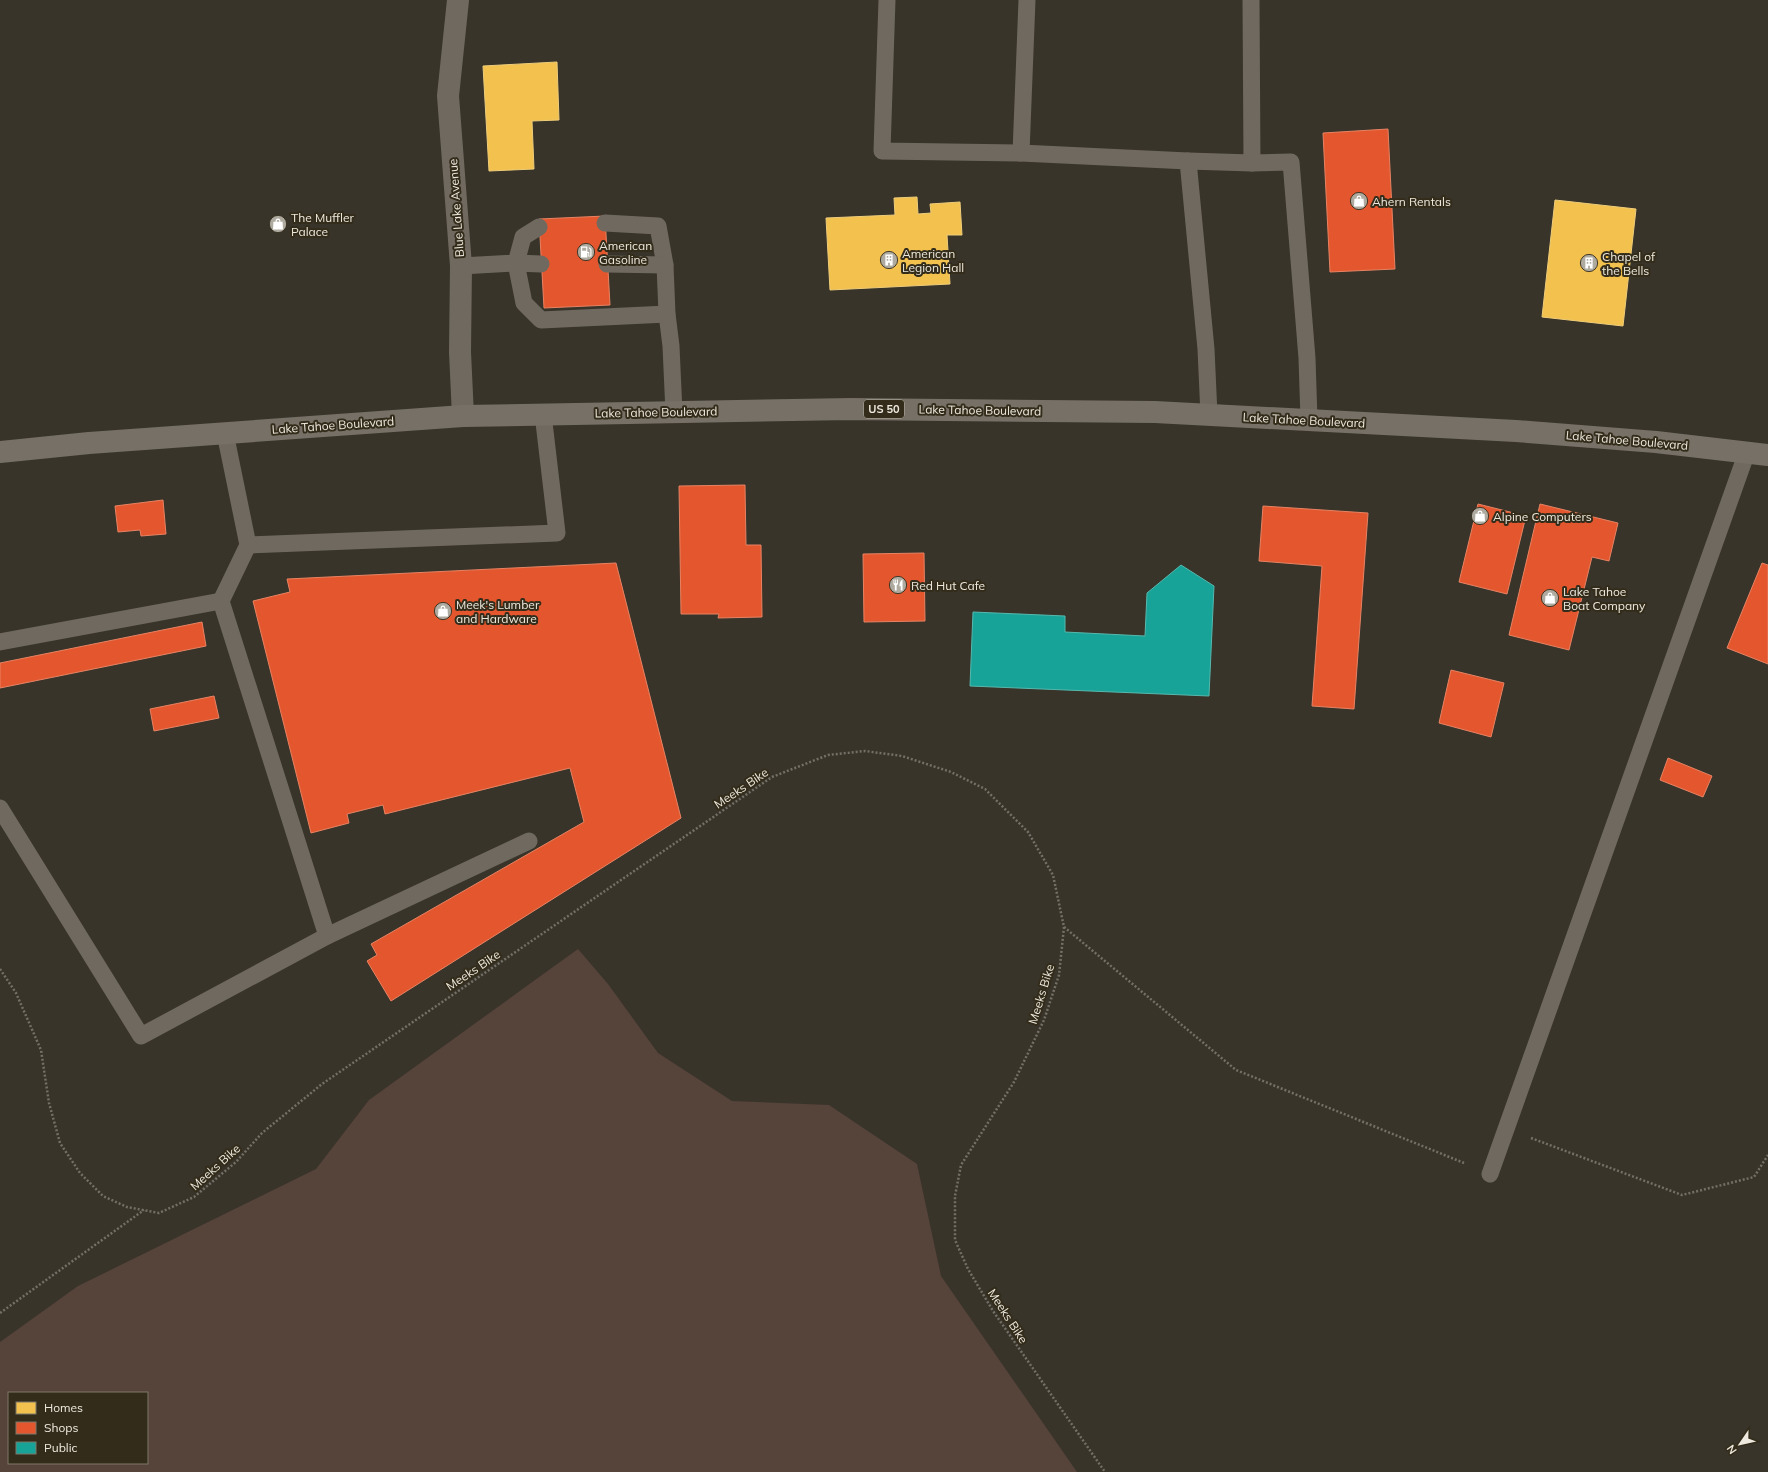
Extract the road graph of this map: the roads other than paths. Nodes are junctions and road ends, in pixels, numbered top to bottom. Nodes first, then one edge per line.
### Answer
1 (458, 0) edge
2 (887, 0) edge
3 (1027, 0) edge
4 (1251, 0) edge
5 (1021, 153) junction
6 (1188, 161) junction
7 (1252, 163) junction
8 (605, 223) dead end
9 (539, 226) dead end
10 (516, 263) junction
11 (541, 264) dead end
12 (607, 264) dead end
13 (665, 265) junction
14 (461, 266) junction
15 (667, 314) junction
16 (674, 413) junction
17 (543, 414) junction
18 (1209, 415) junction
19 (463, 416) junction
20 (1309, 420) junction
21 (225, 433) junction
22 (0, 452) edge
23 (1758, 454) edge
24 (248, 545) junction
25 (221, 601) junction
26 (0, 642) edge
27 (0, 808) edge
28 (528, 841) dead end
29 (327, 936) junction
30 (1490, 1174) road end

1 - 14 street, Blue Lake Avenue
2 - 5 lane
3 - 5 lane
4 - 7 lane
5 - 6 lane
6 - 7 lane
6 - 18 lane
7 - 20 lane
8 - 13 lane
9 - 10 lane
10 - 11 lane
10 - 14 lane
10 - 15 lane
12 - 13 lane
13 - 15 lane
14 - 19 street, Blue Lake Avenue
15 - 16 lane
16 - 17 highway, Lake Tahoe Boulevard / US 50
16 - 18 highway, Lake Tahoe Boulevard / US 50
17 - 19 highway, Lake Tahoe Boulevard / US 50
17 - 24 lane
18 - 20 highway, Lake Tahoe Boulevard / US 50
19 - 21 highway, Lake Tahoe Boulevard / US 50
20 - 23 highway, Lake Tahoe Boulevard / US 50
21 - 22 highway, Lake Tahoe Boulevard / US 50
21 - 24 lane
23 - 30 lane
24 - 25 lane
25 - 26 lane
25 - 29 lane
27 - 29 lane
28 - 29 lane

